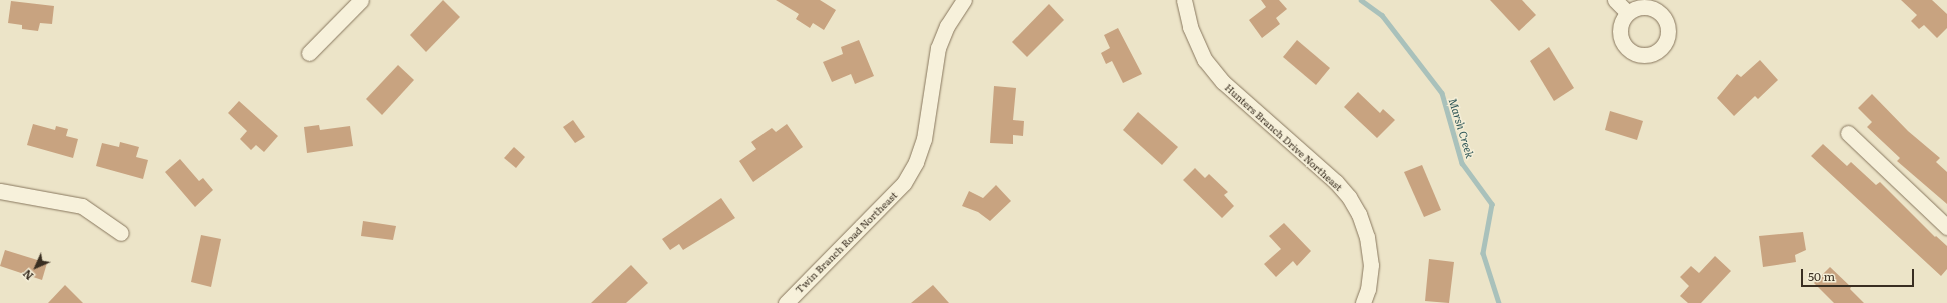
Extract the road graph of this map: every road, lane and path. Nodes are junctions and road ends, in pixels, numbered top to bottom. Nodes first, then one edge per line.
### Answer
1 (360, 0) edge
2 (1184, 0) edge
3 (1615, 0) edge
4 (956, 2) edge
5 (1628, 13) dead end
6 (308, 53) dead end
7 (1848, 133) dead end
8 (0, 191) edge
9 (1947, 227) edge
10 (121, 233) dead end
11 (786, 303) edge
12 (1363, 303) edge

1 - 6 street
2 - 12 street, Hunters Branch Drive Northeast
3 - 5 street
4 - 11 street, Twin Branch Road Northeast
7 - 9 street
8 - 10 street

